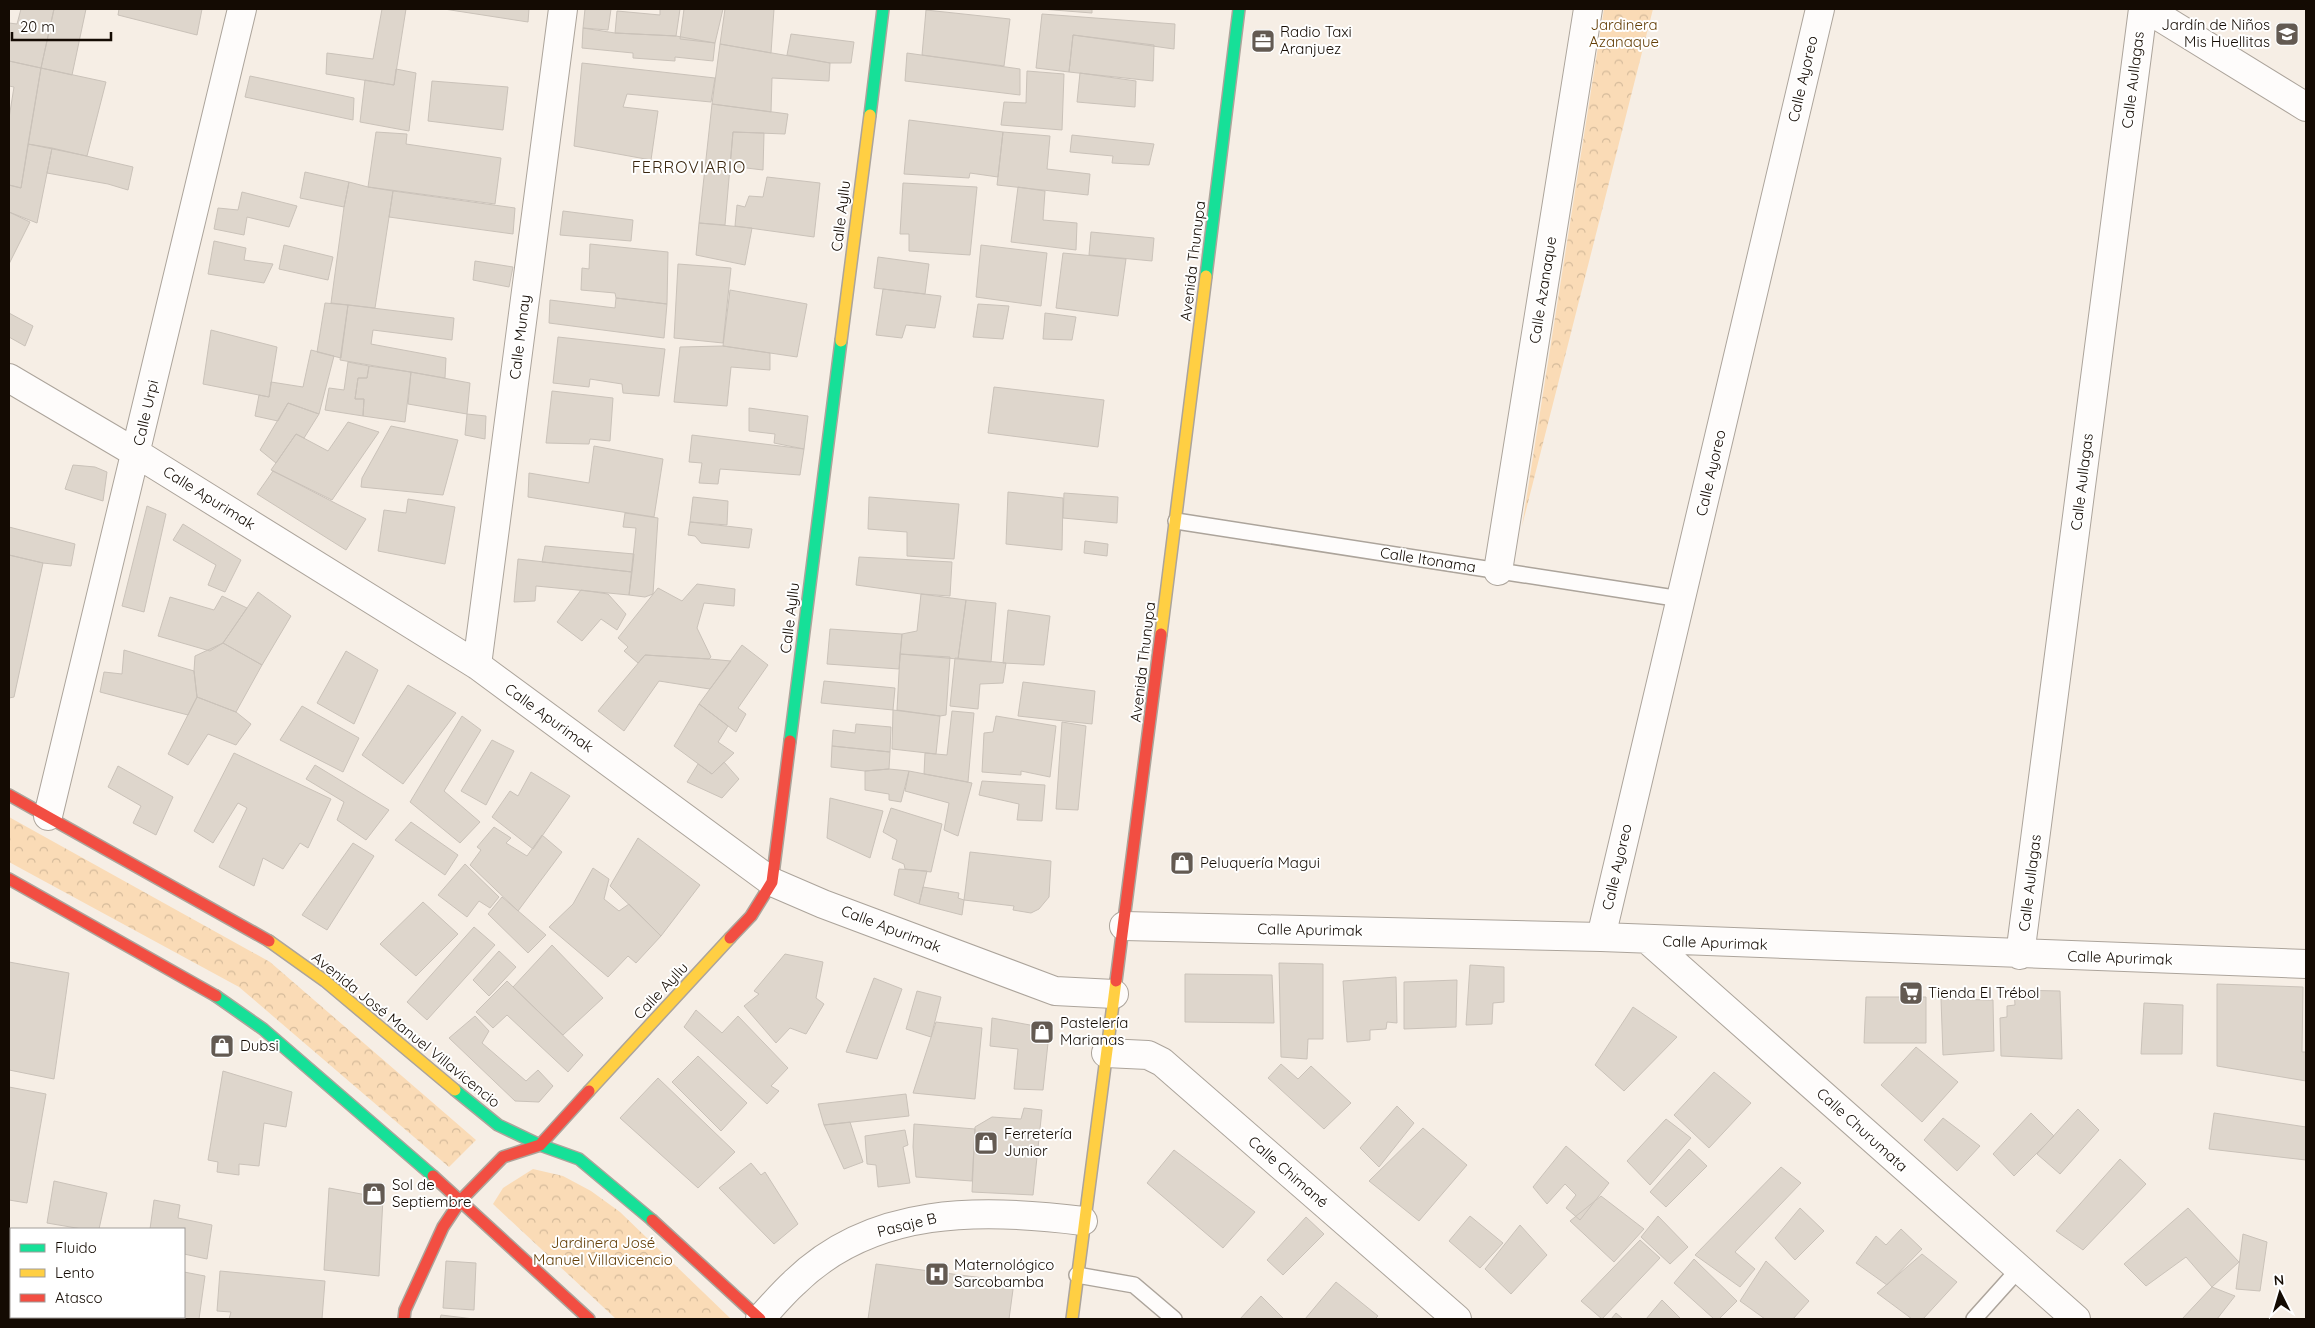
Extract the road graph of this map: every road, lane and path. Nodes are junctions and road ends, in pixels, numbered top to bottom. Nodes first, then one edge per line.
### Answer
1 (242, 9) edge
2 (563, 9) edge
3 (883, 9) edge
4 (1239, 9) edge
5 (1588, 9) edge
6 (1820, 9) edge
7 (2143, 9) edge
8 (2147, 9) edge
9 (2306, 107) edge
10 (9, 378) edge
11 (136, 453) junction
12 (1176, 521) junction
13 (1498, 571) junction
14 (1681, 599) junction
15 (477, 665) junction
16 (9, 795) edge
17 (48, 816) junction
18 (9, 879) edge
19 (772, 882) junction
20 (1124, 926) junction
21 (1601, 937) junction
22 (1648, 940) junction
23 (2020, 955) junction
24 (2306, 964) edge
25 (1114, 994) junction
26 (1106, 1053) junction
27 (540, 1145) junction
28 (461, 1200) junction
29 (1083, 1220) junction
30 (2018, 1270) junction
31 (1077, 1275) junction
32 (404, 1319) edge
33 (589, 1319) edge
34 (760, 1319) edge
35 (1072, 1319) edge
36 (1174, 1319) edge
37 (1457, 1319) edge
38 (1974, 1319) edge
39 (2076, 1319) edge

1 - 11 street, Calle Urpi
2 - 15 street, Calle Munay
3 - 19 street, Calle Ayllu
4 - 12 street, Avenida Thunupa
5 - 13 street, Calle Azanaque
6 - 14 street, Calle Ayoreo
7 - 23 street, Calle Aullagas
8 - 9 street
10 - 11 street, Calle Apurimak
11 - 15 street, Calle Apurimak
11 - 17 street, Calle Urpi
12 - 13 lane, Calle Itonama
12 - 20 street, Avenida Thunupa
13 - 14 lane, Calle Itonama
14 - 21 street, Calle Ayoreo
15 - 19 street, Calle Apurimak
16 - 17 street, Avenida José Manuel Villavicencio
17 - 27 street, Avenida José Manuel Villavicencio
18 - 28 street
19 - 25 street, Calle Apurimak
19 - 27 street, Calle Ayllu
20 - 21 street, Calle Apurimak
20 - 25 street, Avenida Thunupa
21 - 22 street, Calle Apurimak
22 - 23 street, Calle Apurimak
22 - 30 street, Calle Churumata
23 - 24 street, Calle Apurimak
25 - 26 street, Avenida Thunupa
26 - 29 street, Avenida Thunupa
26 - 37 street, Calle Chimané
27 - 28 street
27 - 34 street, Avenida José Manuel Villavicencio
28 - 32 street
28 - 33 street
29 - 31 street, Avenida Thunupa
29 - 34 street, Pasaje B
30 - 38 lane
30 - 39 street, Calle Churumata
31 - 35 street, Avenida Thunupa
31 - 36 lane

